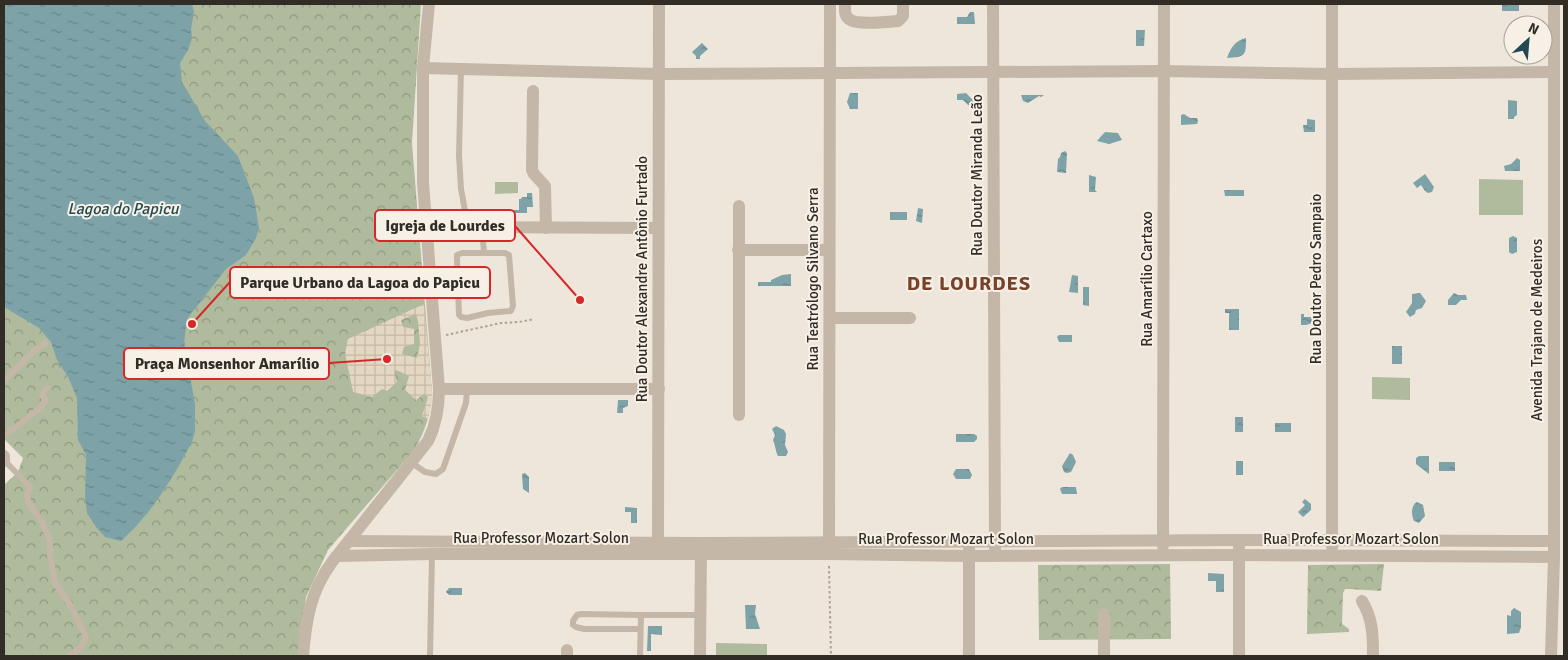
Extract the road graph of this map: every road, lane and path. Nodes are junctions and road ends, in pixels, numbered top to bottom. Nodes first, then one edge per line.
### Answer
1 (429, 4) edge
2 (660, 4) edge
3 (830, 4) edge
4 (845, 4) edge
5 (903, 4) edge
6 (993, 4) edge
7 (1164, 4) edge
8 (1332, 4) edge
9 (1554, 4) edge
10 (423, 68) junction
11 (461, 70) junction
12 (1164, 71) junction
13 (830, 72) junction
14 (992, 72) junction
15 (1554, 72) junction
16 (659, 74) junction
17 (1332, 74) junction
18 (533, 91) dead end
19 (739, 206) dead end
20 (425, 227) junction
21 (468, 227) junction
22 (482, 227) junction
23 (546, 228) junction
24 (658, 228) junction
25 (738, 250) junction
26 (829, 250) junction
27 (484, 253) junction
28 (1559, 286) edge
29 (830, 318) junction
30 (910, 318) dead end
31 (534, 319) dead end
32 (434, 338) junction
33 (45, 343) dead end
34 (4, 381) edge
35 (47, 388) dead end
36 (439, 389) junction
37 (467, 389) junction
38 (659, 389) junction
39 (739, 415) dead end
40 (4, 436) edge
41 (4, 456) edge
42 (4, 460) edge
43 (412, 463) junction
44 (1163, 540) junction
45 (1239, 540) junction
46 (349, 541) junction
47 (829, 541) junction
48 (1332, 541) junction
49 (1553, 541) junction
50 (969, 542) junction
51 (995, 542) junction
52 (658, 548) junction
53 (701, 548) junction
54 (432, 554) junction
55 (829, 554) junction
56 (1163, 555) junction
57 (1240, 555) junction
58 (1332, 555) junction
59 (338, 556) junction
60 (969, 556) junction
61 (996, 556) junction
62 (1554, 557) junction
63 (1362, 601) dead end
64 (1104, 614) dead end
65 (641, 615) junction
66 (700, 615) junction
67 (640, 629) junction
68 (69, 656) edge
69 (303, 656) edge
70 (430, 656) edge
71 (640, 656) edge
72 (700, 656) edge
73 (831, 656) edge
74 (969, 656) edge
75 (1104, 656) edge
76 (1240, 656) edge
77 (1373, 656) edge
78 (1551, 656) edge

1 - 10 street
2 - 16 street, Rua Doutor Alexandre Antônio Furtado
3 - 13 street, Rua Teatrólogo Silvano Serra
4 - 5 street
6 - 14 street, Rua Doutor Miranda Leão
7 - 12 street, Rua Amarílio Cartaxo
8 - 17 street, Rua Doutor Pedro Sampaio
9 - 15 street, Avenida Trajano de Medeiros
10 - 11 street
10 - 20 street
11 - 16 street
11 - 21 lane
12 - 14 street
12 - 17 street
12 - 44 street, Rua Amarílio Cartaxo
13 - 14 street
13 - 16 street
13 - 26 street, Rua Teatrólogo Silvano Serra
14 - 51 street, Rua Doutor Miranda Leão
15 - 17 street
15 - 28 street, Avenida Trajano de Medeiros
16 - 24 street, Rua Doutor Alexandre Antônio Furtado
17 - 48 street, Rua Doutor Pedro Sampaio
18 - 23 street
19 - 25 street
20 - 21 street
20 - 32 street
21 - 22 street
22 - 23 street
22 - 27 lane
23 - 24 street
24 - 38 street, Rua Doutor Alexandre Antônio Furtado
25 - 26 street
25 - 39 street
26 - 29 street, Rua Teatrólogo Silvano Serra
27 - 27 lane
28 - 49 street, Avenida Trajano de Medeiros
29 - 30 street
29 - 47 street, Rua Teatrólogo Silvano Serra
31 - 32 path
32 - 36 street
33 - 34 lane
35 - 40 lane
36 - 37 street
36 - 43 street
37 - 38 street
37 - 43 lane
38 - 52 street, Rua Doutor Alexandre Antônio Furtado
41 - 42 street
42 - 68 lane
43 - 46 street
44 - 45 street, Rua Professor Mozart Solon
44 - 51 street, Rua Professor Mozart Solon
44 - 56 street, Rua Amarílio Cartaxo
45 - 48 street, Rua Professor Mozart Solon
45 - 57 street
46 - 52 street, Rua Professor Mozart Solon
46 - 59 street
47 - 50 street, Rua Professor Mozart Solon
47 - 53 street, Rua Professor Mozart Solon
47 - 55 street, Rua Teatrólogo Silvano Serra
48 - 49 street, Rua Professor Mozart Solon
48 - 58 street, Rua Doutor Pedro Sampaio
49 - 62 street, Avenida Trajano de Medeiros
50 - 51 street, Rua Professor Mozart Solon
50 - 60 street
51 - 61 street, Rua Doutor Miranda Leão
52 - 53 street, Rua Professor Mozart Solon
52 - 54 street, Rua Professor Mozart Solon
53 - 55 street, Rua Professor Mozart Solon
53 - 66 street
54 - 59 street, Rua Professor Mozart Solon
54 - 70 lane
55 - 60 street, Rua Professor Mozart Solon
55 - 73 path
56 - 57 street, Rua Professor Mozart Solon
56 - 61 street, Rua Professor Mozart Solon
57 - 58 street, Rua Professor Mozart Solon
57 - 76 street
58 - 62 street, Rua Professor Mozart Solon
59 - 69 street
60 - 61 street, Rua Professor Mozart Solon
60 - 74 street
62 - 78 street, Avenida Trajano de Medeiros
63 - 77 street
64 - 75 street
65 - 66 lane
65 - 67 lane
65 - 67 lane
66 - 72 street
67 - 71 lane

